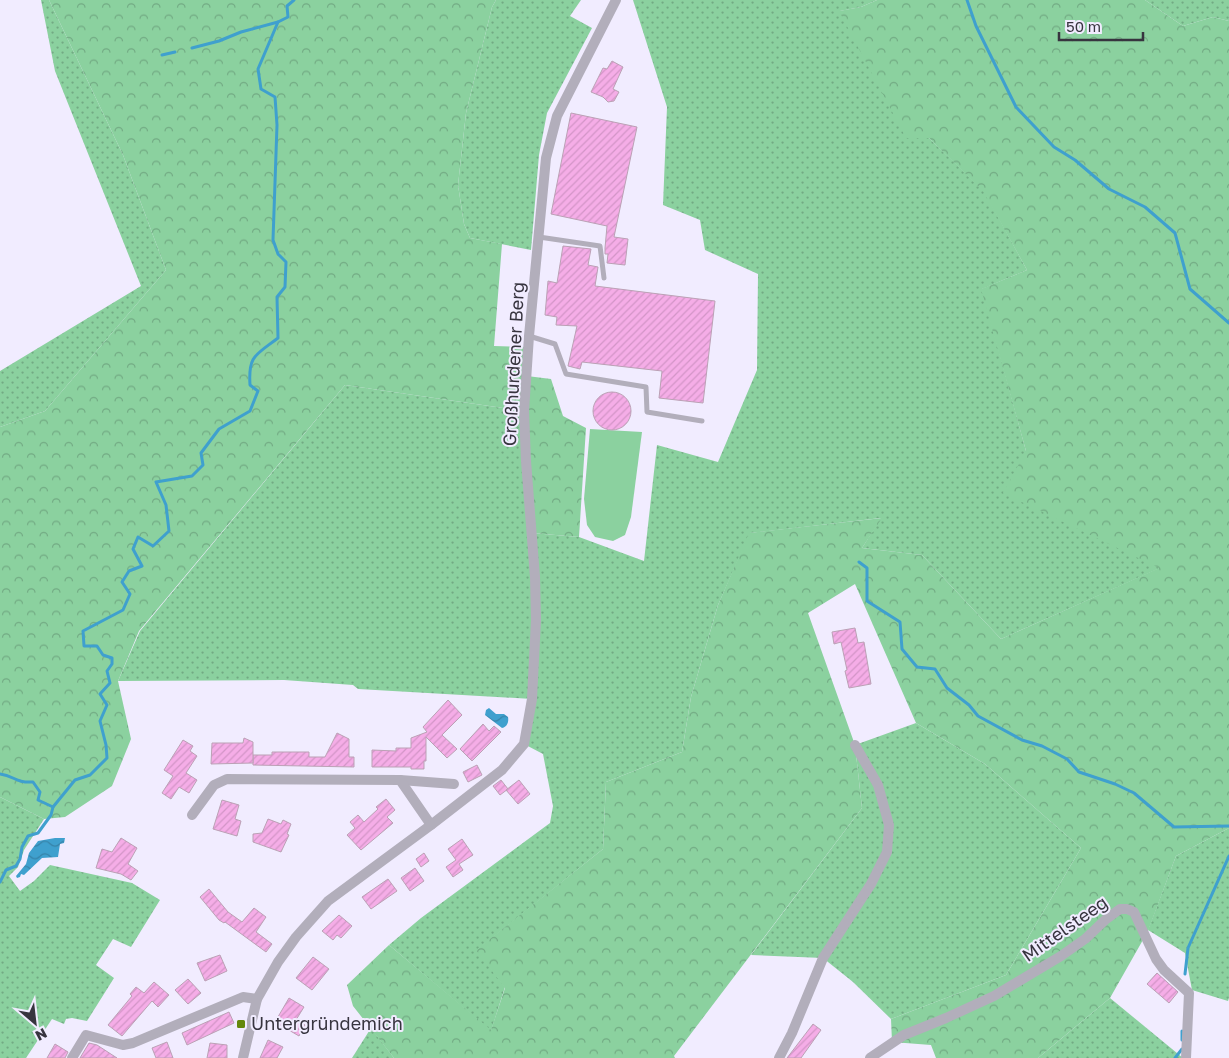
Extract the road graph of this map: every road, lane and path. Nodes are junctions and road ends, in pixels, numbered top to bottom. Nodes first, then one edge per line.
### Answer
1 (616, 0) edge
2 (538, 237) junction
3 (604, 278) dead end
4 (529, 336) junction
5 (702, 421) dead end
6 (855, 745) dead end
7 (400, 780) junction
8 (454, 784) dead end
9 (192, 815) dead end
10 (431, 825) junction
11 (256, 999) junction
12 (72, 1058) edge
13 (243, 1058) edge
14 (779, 1058) edge
15 (870, 1058) edge
16 (1186, 1058) edge

1 - 2 street, Großhurdener Berg
2 - 3 lane
2 - 4 street, Großhurdener Berg
4 - 5 lane
4 - 10 street, Großhurdener Berg
6 - 14 street
7 - 8 street
7 - 9 street
7 - 10 street
10 - 11 street
11 - 12 street
11 - 13 street
15 - 16 street, Mittelsteeg

